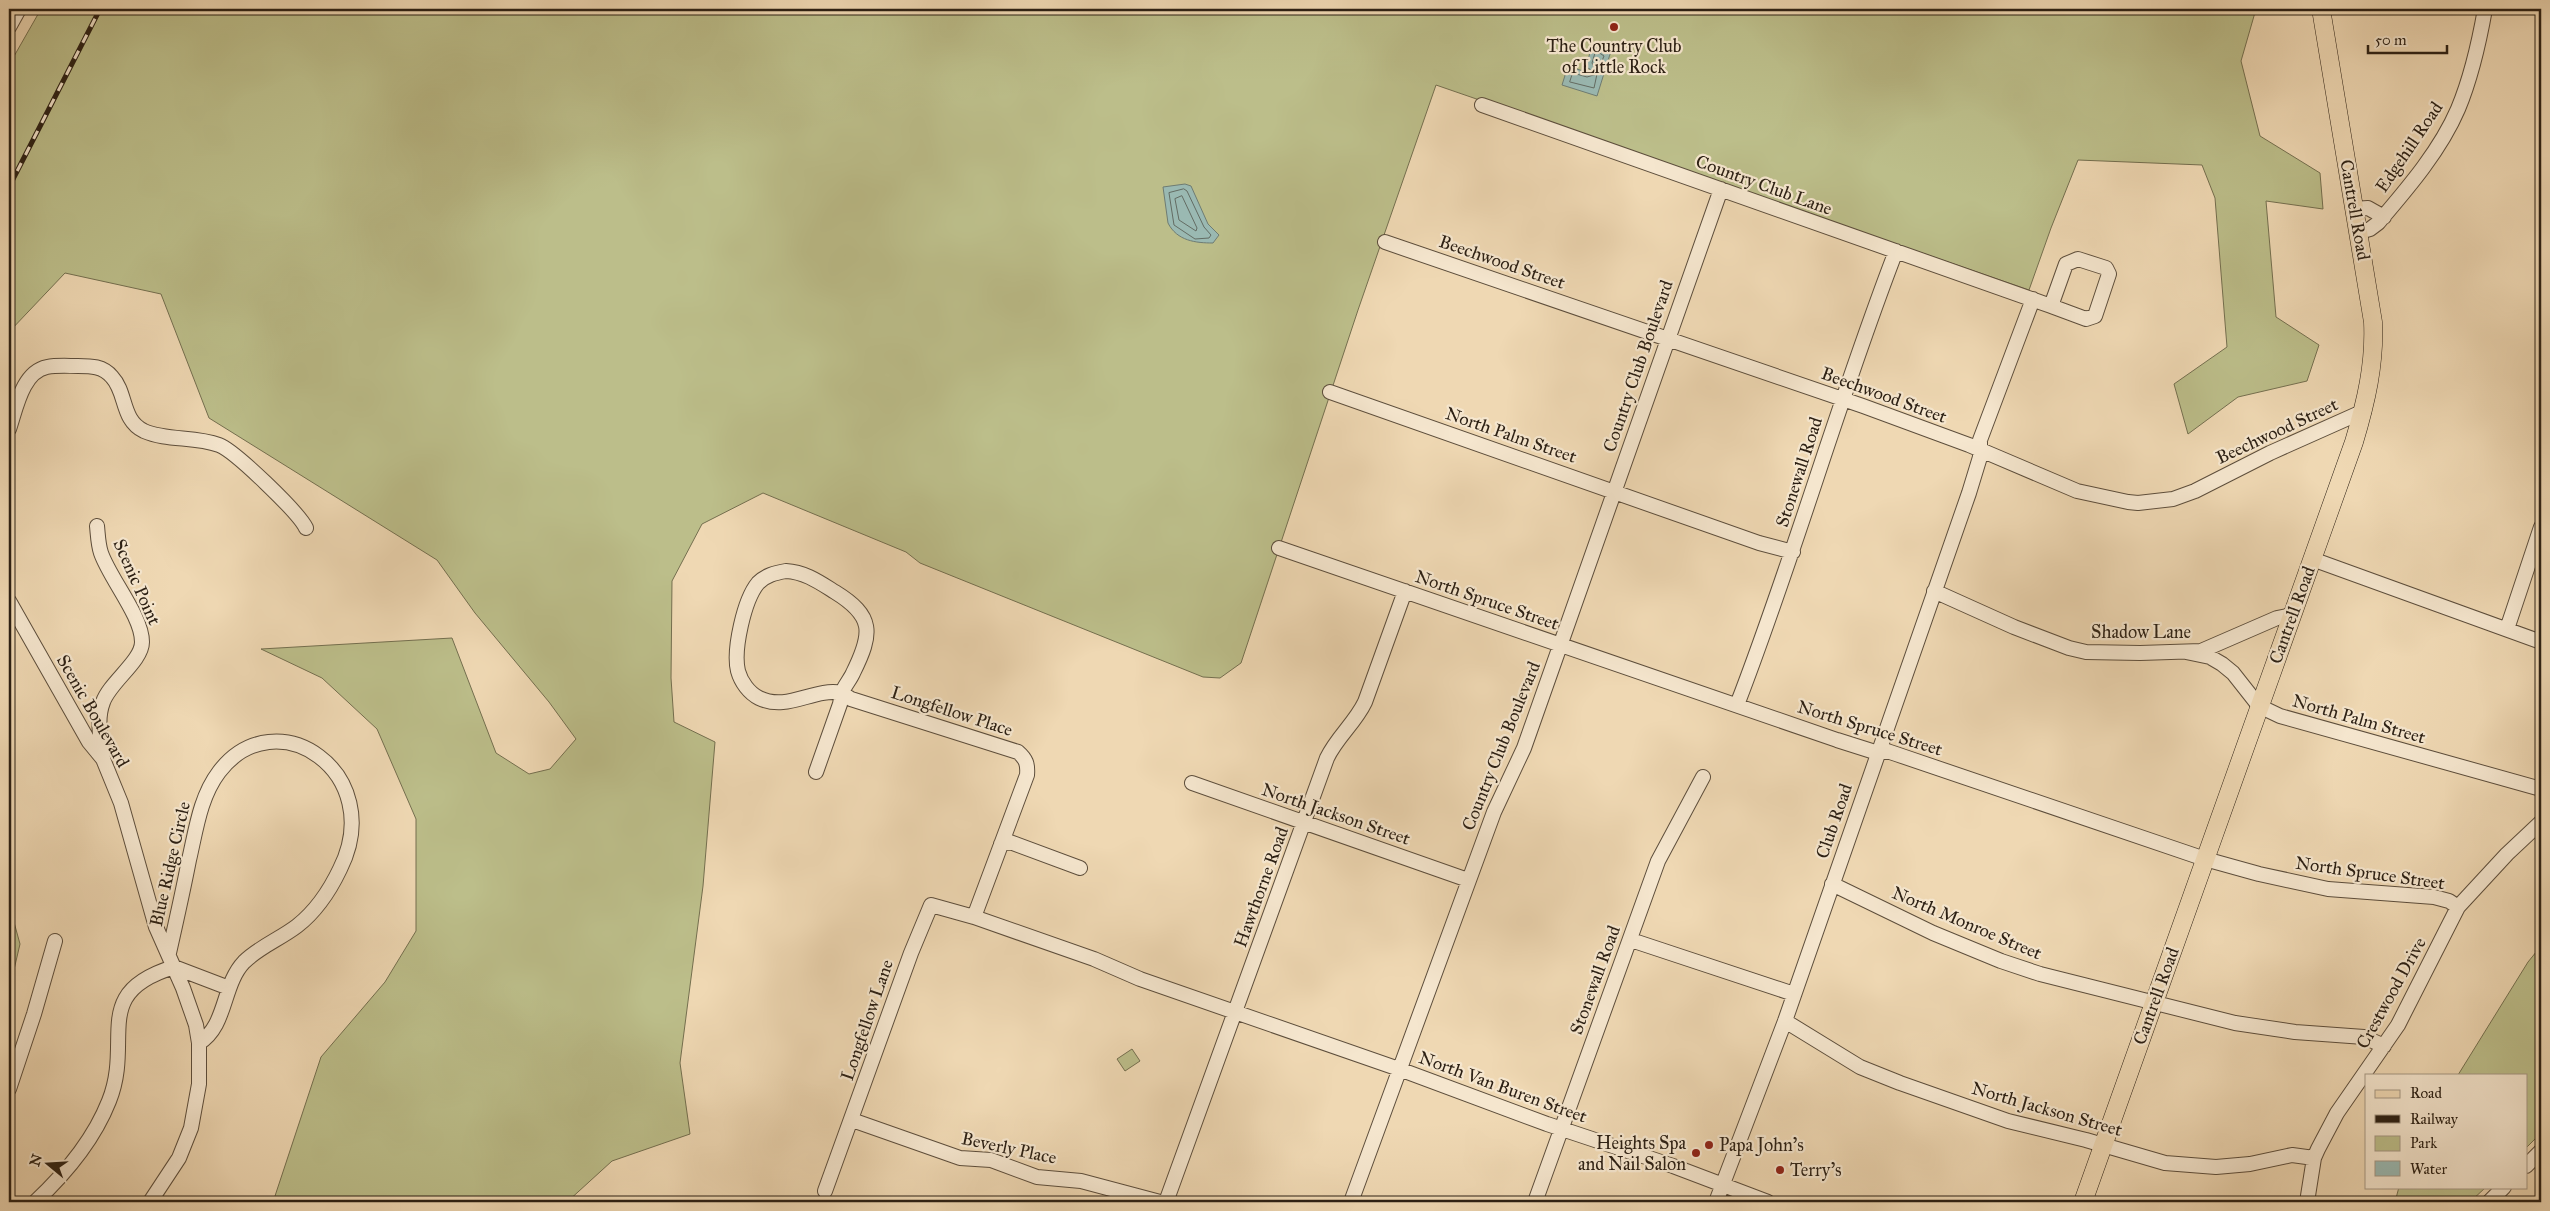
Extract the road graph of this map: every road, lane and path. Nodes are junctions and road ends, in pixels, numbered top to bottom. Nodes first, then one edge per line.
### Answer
1 (19, 9) edge
2 (2321, 9) edge
3 (2485, 9) edge
4 (9, 27) edge
5 (1482, 105) dead end
6 (1721, 189) junction
7 (2354, 209) junction
8 (2384, 217) junction
9 (2359, 232) junction
10 (1385, 242) dead end
11 (1896, 251) junction
12 (2033, 299) junction
13 (2051, 306) junction
14 (1668, 340) junction
15 (1330, 392) dead end
16 (1842, 400) junction
17 (2364, 411) junction
18 (9, 428) edge
19 (1979, 450) junction
20 (1614, 490) junction
21 (97, 526) dead end
22 (306, 528) dead end
23 (2541, 528) edge
24 (1279, 548) dead end
25 (1793, 552) junction
26 (2312, 559) junction
27 (1405, 591) junction
28 (1934, 591) junction
29 (9, 601) edge
30 (2292, 615) junction
31 (2507, 629) junction
32 (2541, 642) edge
33 (1560, 645) junction
34 (2186, 652) junction
35 (842, 693) junction
36 (1737, 705) junction
37 (2259, 706) junction
38 (1878, 753) junction
39 (103, 759) junction
40 (816, 772) dead end
41 (1703, 777) dead end
42 (1192, 784) dead end
43 (2541, 789) edge
44 (2541, 822) edge
45 (1304, 823) junction
46 (1002, 844) junction
47 (2205, 859) junction
48 (1080, 868) dead end
49 (1468, 880) junction
50 (1832, 884) junction
51 (2458, 907) junction
52 (974, 917) junction
53 (1631, 940) junction
54 (54, 941) dead end
55 (169, 953) junction
56 (174, 967) junction
57 (230, 988) junction
58 (1794, 994) junction
59 (2152, 1004) junction
60 (1235, 1013) junction
61 (1785, 1021) junction
62 (199, 1043) junction
63 (2384, 1046) junction
64 (1399, 1069) junction
65 (9, 1089) edge
66 (852, 1120) junction
67 (1562, 1129) junction
68 (2103, 1145) junction
69 (2541, 1150) edge
70 (2314, 1158) junction
71 (2528, 1164) edge
72 (1722, 1185) junction
73 (2503, 1188) edge
74 (825, 1191) dead end
75 (35, 1202) edge
76 (150, 1202) edge
77 (1160, 1202) edge
78 (1166, 1202) edge
79 (1351, 1202) edge
80 (1535, 1202) edge
81 (1716, 1202) edge
82 (1768, 1202) edge
83 (2083, 1202) edge
84 (2307, 1202) edge
85 (2489, 1202) edge

1 - 4 street
2 - 7 main road, Cantrell Road
3 - 8 street, Edgehill Road
5 - 6 street, Country Club Lane
6 - 11 street, Country Club Lane
6 - 14 street, Country Club Boulevard
7 - 8 street, Edgehill Road
7 - 9 main road, Cantrell Road
8 - 9 street, Edgehill Road
9 - 17 main road, Cantrell Road
10 - 14 street, Beechwood Street
11 - 12 street, Country Club Lane
11 - 16 street, Stonewall Road
12 - 13 street, Country Club Lane
12 - 19 street
13 - 13 street, Country Club Lane
14 - 16 street, Beechwood Street
14 - 20 street, Country Club Boulevard
15 - 20 street, North Palm Street
16 - 19 street, Beechwood Street
16 - 25 street, Stonewall Road
17 - 19 street, Beechwood Street
17 - 26 main road, Cantrell Road
18 - 22 street
19 - 28 street, Club Road
20 - 25 street, North Palm Street
20 - 33 street, Country Club Boulevard
21 - 39 street, Scenic Point
23 - 31 street
24 - 27 street, North Spruce Street
25 - 36 street, Stonewall Road
26 - 30 main road, Cantrell Road
26 - 31 street
27 - 33 street, North Spruce Street
27 - 45 street, Hawthorne Road
28 - 34 street, Shadow Lane
28 - 38 street, Club Road
29 - 39 street, Scenic Boulevard
30 - 34 street, Shadow Lane
30 - 37 main road, Cantrell Road
31 - 32 street
33 - 36 street, North Spruce Street
33 - 49 street, Country Club Boulevard
34 - 37 street, North Palm Street
35 - 35 street
35 - 40 street
35 - 46 street, Longfellow Place
36 - 38 street, North Spruce Street
37 - 43 street, North Palm Street
37 - 47 main road, Cantrell Road
38 - 47 street, North Spruce Street
38 - 50 street, Club Road
39 - 55 street, Scenic Boulevard
41 - 53 street, Stonewall Road
42 - 45 street, North Jackson Street
44 - 51 street, Crestwood Drive
45 - 49 street, North Jackson Street
45 - 60 street, Hawthorne Road
46 - 48 street
46 - 52 street, Longfellow Place
47 - 51 street, North Spruce Street
47 - 59 main road, Cantrell Road
49 - 64 street, Country Club Boulevard
50 - 58 street, Club Road
50 - 59 street, North Monroe Street
51 - 63 street, Crestwood Drive
52 - 60 street
52 - 66 street, Longfellow Lane
53 - 58 street
53 - 67 street, Stonewall Road
54 - 65 street
55 - 56 street, Scenic Boulevard
55 - 57 street, Blue Ridge Circle
56 - 57 street
56 - 62 street, Scenic Boulevard
56 - 75 street
57 - 62 street, Blue Ridge Circle
58 - 61 street, Club Road
59 - 63 street, North Monroe Street
59 - 68 main road, Cantrell Road
60 - 64 street, North Van Buren Street
60 - 78 street, Hawthorne Road
61 - 68 street, North Jackson Street
61 - 72 street, Club Road
62 - 76 street, Scenic Boulevard
63 - 70 street, Crestwood Drive
64 - 67 street, North Van Buren Street
64 - 79 street, Country Club Boulevard
66 - 74 street, Longfellow Lane
66 - 77 street, Beverly Place
67 - 72 street, North Van Buren Street
67 - 80 street, Stonewall Road
68 - 70 street, North Jackson Street
68 - 83 main road, Cantrell Road
69 - 71 street
70 - 84 street, Crestwood Drive
72 - 81 street, Club Road
72 - 82 street, North Van Buren Street
73 - 85 street

